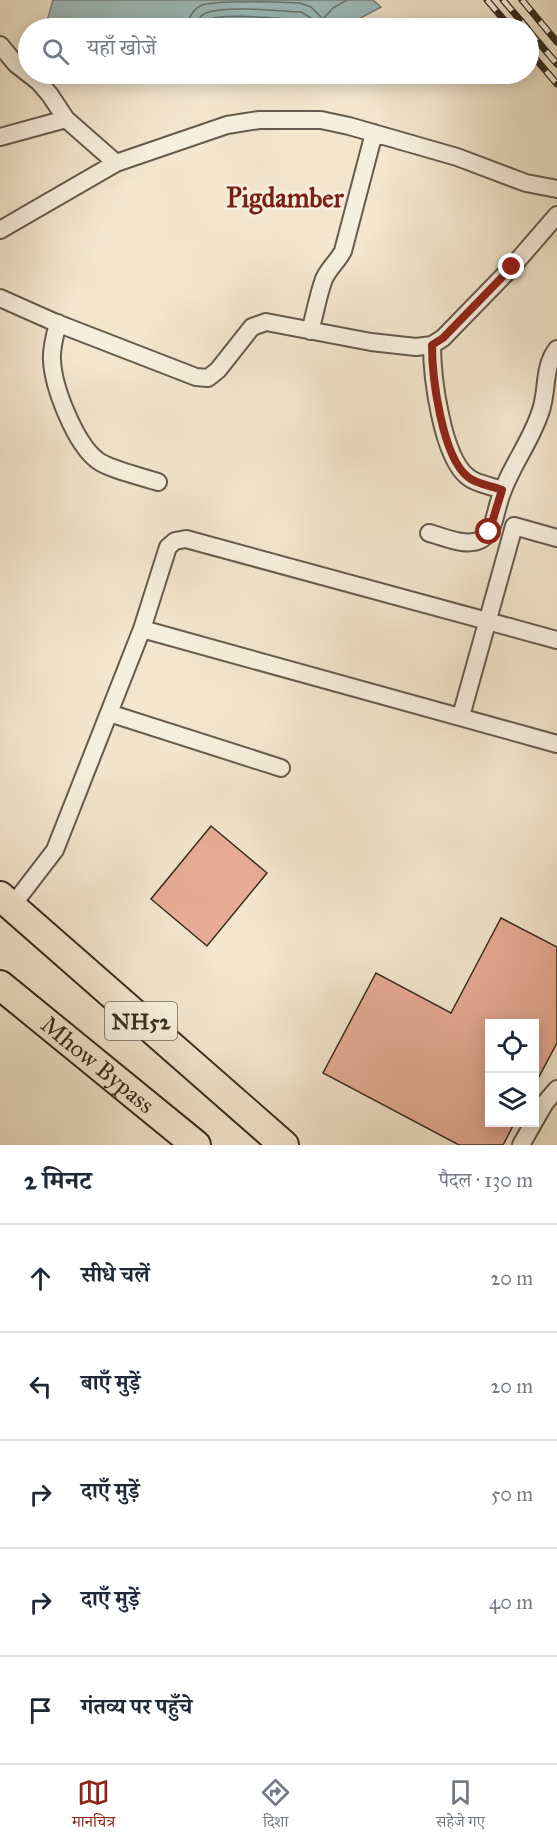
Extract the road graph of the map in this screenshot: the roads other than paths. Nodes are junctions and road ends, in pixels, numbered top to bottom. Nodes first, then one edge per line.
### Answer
1 (0, 45) edge
2 (18, 66) edge
3 (40, 84) edge
4 (66, 119) junction
5 (374, 133) junction
6 (0, 137) edge
7 (116, 163) junction
8 (557, 189) edge
9 (554, 223) edge
10 (0, 230) edge
11 (0, 298) edge
12 (58, 323) junction
13 (310, 331) junction
14 (432, 345) junction
15 (557, 349) edge
16 (158, 482) dead end
17 (502, 490) junction
18 (429, 533) dead end
19 (557, 538) edge
20 (487, 621) junction
21 (142, 629) junction
22 (557, 640) edge
23 (109, 713) junction
24 (461, 716) junction
25 (557, 744) edge
26 (281, 768) dead end
27 (6, 901) edge
28 (0, 985) edge
29 (557, 1089) edge
30 (539, 1115) edge
31 (531, 1127) edge
32 (196, 1145) edge
33 (284, 1145) edge
34 (521, 1145) edge

1 - 2 street
3 - 4 street
4 - 6 street
4 - 7 street
5 - 7 street
5 - 8 street
5 - 13 street
7 - 10 street
9 - 14 street
11 - 12 street
12 - 13 street
12 - 16 street
13 - 14 street
14 - 17 street
15 - 17 street
17 - 18 street
19 - 20 street
20 - 21 street
20 - 22 street
20 - 24 street
21 - 23 street
21 - 24 street
23 - 26 street
23 - 27 street
24 - 25 street
27 - 33 highway, NH52
28 - 32 highway, Mhow Bypass / NH52
29 - 30 street
31 - 34 street

